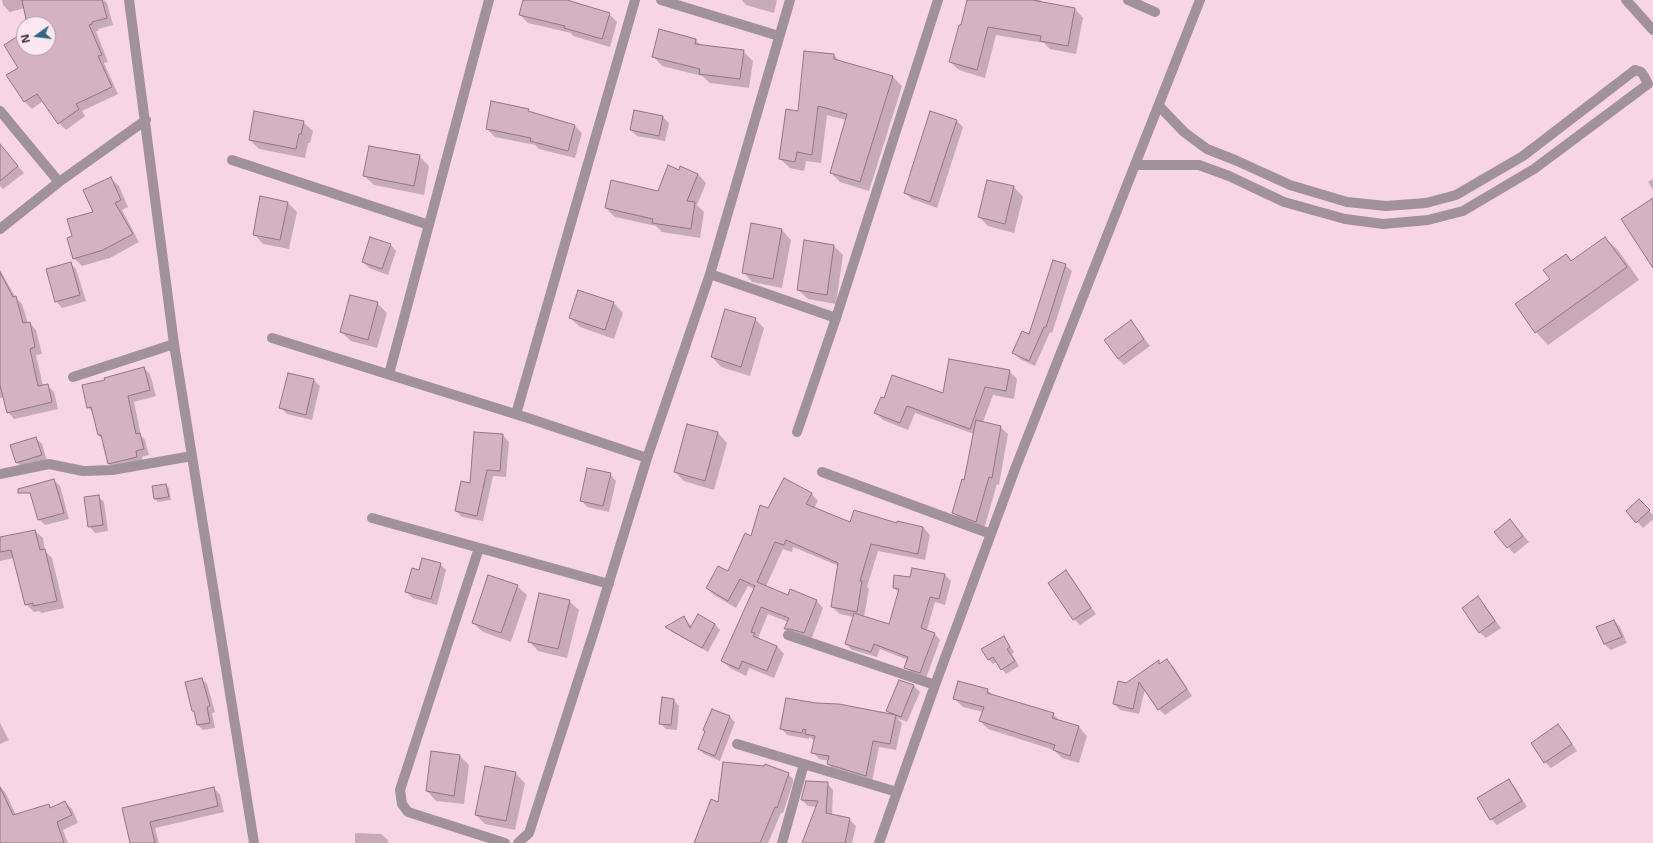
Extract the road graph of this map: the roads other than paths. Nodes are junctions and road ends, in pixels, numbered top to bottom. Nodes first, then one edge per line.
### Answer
1 (129, 0) edge
2 (489, 0) edge
3 (635, 0) edge
4 (661, 0) edge
5 (790, 0) edge
6 (938, 0) edge
7 (1128, 0) edge
8 (1200, 0) edge
9 (1626, 0) edge
10 (1155, 12) dead end
11 (1653, 30) edge
12 (779, 36) junction
13 (1159, 106) junction
14 (0, 111) edge
15 (146, 120) junction
16 (1522, 156) junction
17 (232, 160) dead end
18 (1136, 165) junction
19 (1534, 169) junction
20 (59, 182) junction
21 (1456, 195) junction
22 (1347, 202) junction
23 (1463, 211) junction
24 (1345, 219) junction
25 (429, 225) junction
26 (0, 229) edge
27 (710, 274) junction
28 (836, 318) junction
29 (272, 338) dead end
30 (174, 344) junction
31 (389, 374) junction
32 (73, 377) dead end
33 (516, 414) junction
34 (797, 432) dead end
35 (192, 456) junction
36 (647, 458) junction
37 (1, 471) edge
38 (822, 472) dead end
39 (372, 518) dead end
40 (991, 534) junction
41 (479, 548) junction
42 (609, 584) junction
43 (788, 635) dead end
44 (935, 685) junction
45 (737, 744) dead end
46 (804, 764) junction
47 (897, 792) junction
48 (254, 843) edge
49 (505, 843) edge
50 (518, 843) edge
51 (782, 843) edge
52 (879, 843) edge

1 - 15 street
2 - 25 street
3 - 33 street
4 - 12 street
5 - 12 street
6 - 28 street
7 - 10 street
8 - 13 street
9 - 11 street
12 - 27 street
13 - 18 street
13 - 22 street
14 - 20 street
15 - 20 street
15 - 30 street
16 - 19 street
16 - 19 street
16 - 21 street
17 - 25 street
18 - 24 street
18 - 40 street
19 - 23 street
20 - 26 street
21 - 22 street
21 - 23 street
22 - 24 street
23 - 24 street
25 - 31 street
27 - 28 street
27 - 36 street
28 - 34 street
29 - 31 street
30 - 32 street
30 - 35 street
31 - 33 street
33 - 36 street
35 - 37 street
35 - 48 street
36 - 42 street
38 - 40 street
39 - 41 street
40 - 44 street
41 - 42 street
41 - 49 street
42 - 50 street
43 - 44 street
44 - 47 street
45 - 46 street
46 - 47 street
46 - 51 street
47 - 52 street

